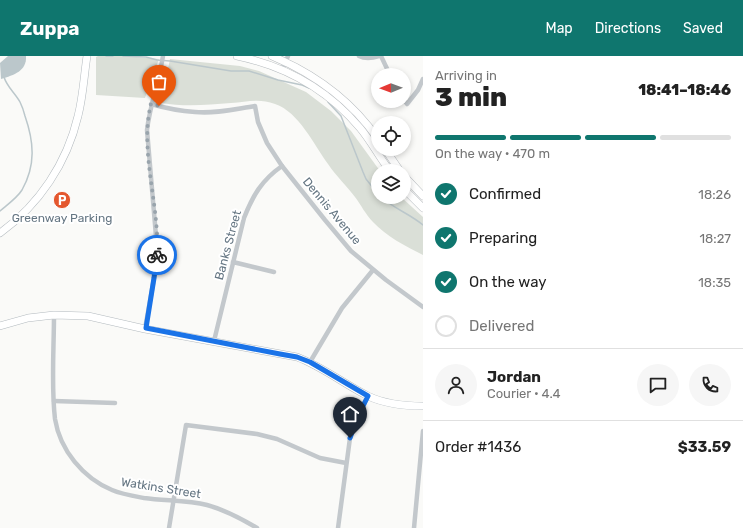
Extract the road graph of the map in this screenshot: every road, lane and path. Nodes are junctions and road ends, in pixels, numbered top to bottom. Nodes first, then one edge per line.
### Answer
1 (87, 56) edge
2 (163, 56) edge
3 (237, 56) edge
4 (272, 56) edge
5 (360, 56) edge
6 (380, 56) edge
7 (286, 59) edge
8 (386, 68) edge
9 (282, 70) junction
10 (423, 79) edge
11 (411, 99) edge
12 (151, 104) junction
13 (371, 129) edge
14 (385, 164) edge
15 (282, 166) junction
16 (411, 183) edge
17 (423, 196) edge
18 (411, 197) edge
19 (423, 208) edge
20 (0, 233) edge
21 (233, 262) junction
22 (373, 270) junction
23 (274, 272) dead end
24 (423, 307) edge
25 (54, 315) junction
26 (0, 326) edge
27 (146, 328) junction
28 (214, 341) junction
29 (310, 362) junction
30 (368, 396) junction
31 (54, 401) junction
32 (116, 403) dead end
33 (423, 406) edge
34 (423, 431) edge
35 (346, 463) junction
36 (173, 500) junction
37 (169, 528) edge
38 (257, 528) edge
39 (338, 528) edge
40 (414, 528) edge

1 - 20 main road
2 - 12 street
3 - 9 main road
4 - 7 main road
5 - 6 street
6 - 8 street
7 - 9 street
7 - 13 main road
9 - 14 main road
10 - 11 street
12 - 15 street, Dennis Avenue
12 - 27 street
15 - 21 street, Banks Street
15 - 22 street, Dennis Avenue
16 - 17 main road
18 - 19 main road
21 - 23 street
21 - 28 street, Banks Street
22 - 24 street, Dennis Avenue
22 - 29 street
25 - 26 main road
25 - 27 main road
25 - 31 street, Watkins Street
27 - 28 main road
28 - 29 main road
29 - 30 main road
30 - 33 main road
30 - 35 street
31 - 32 street
31 - 36 street, Watkins Street
34 - 40 street
35 - 36 street
35 - 39 street
36 - 37 street
36 - 38 street, Watkins Street

